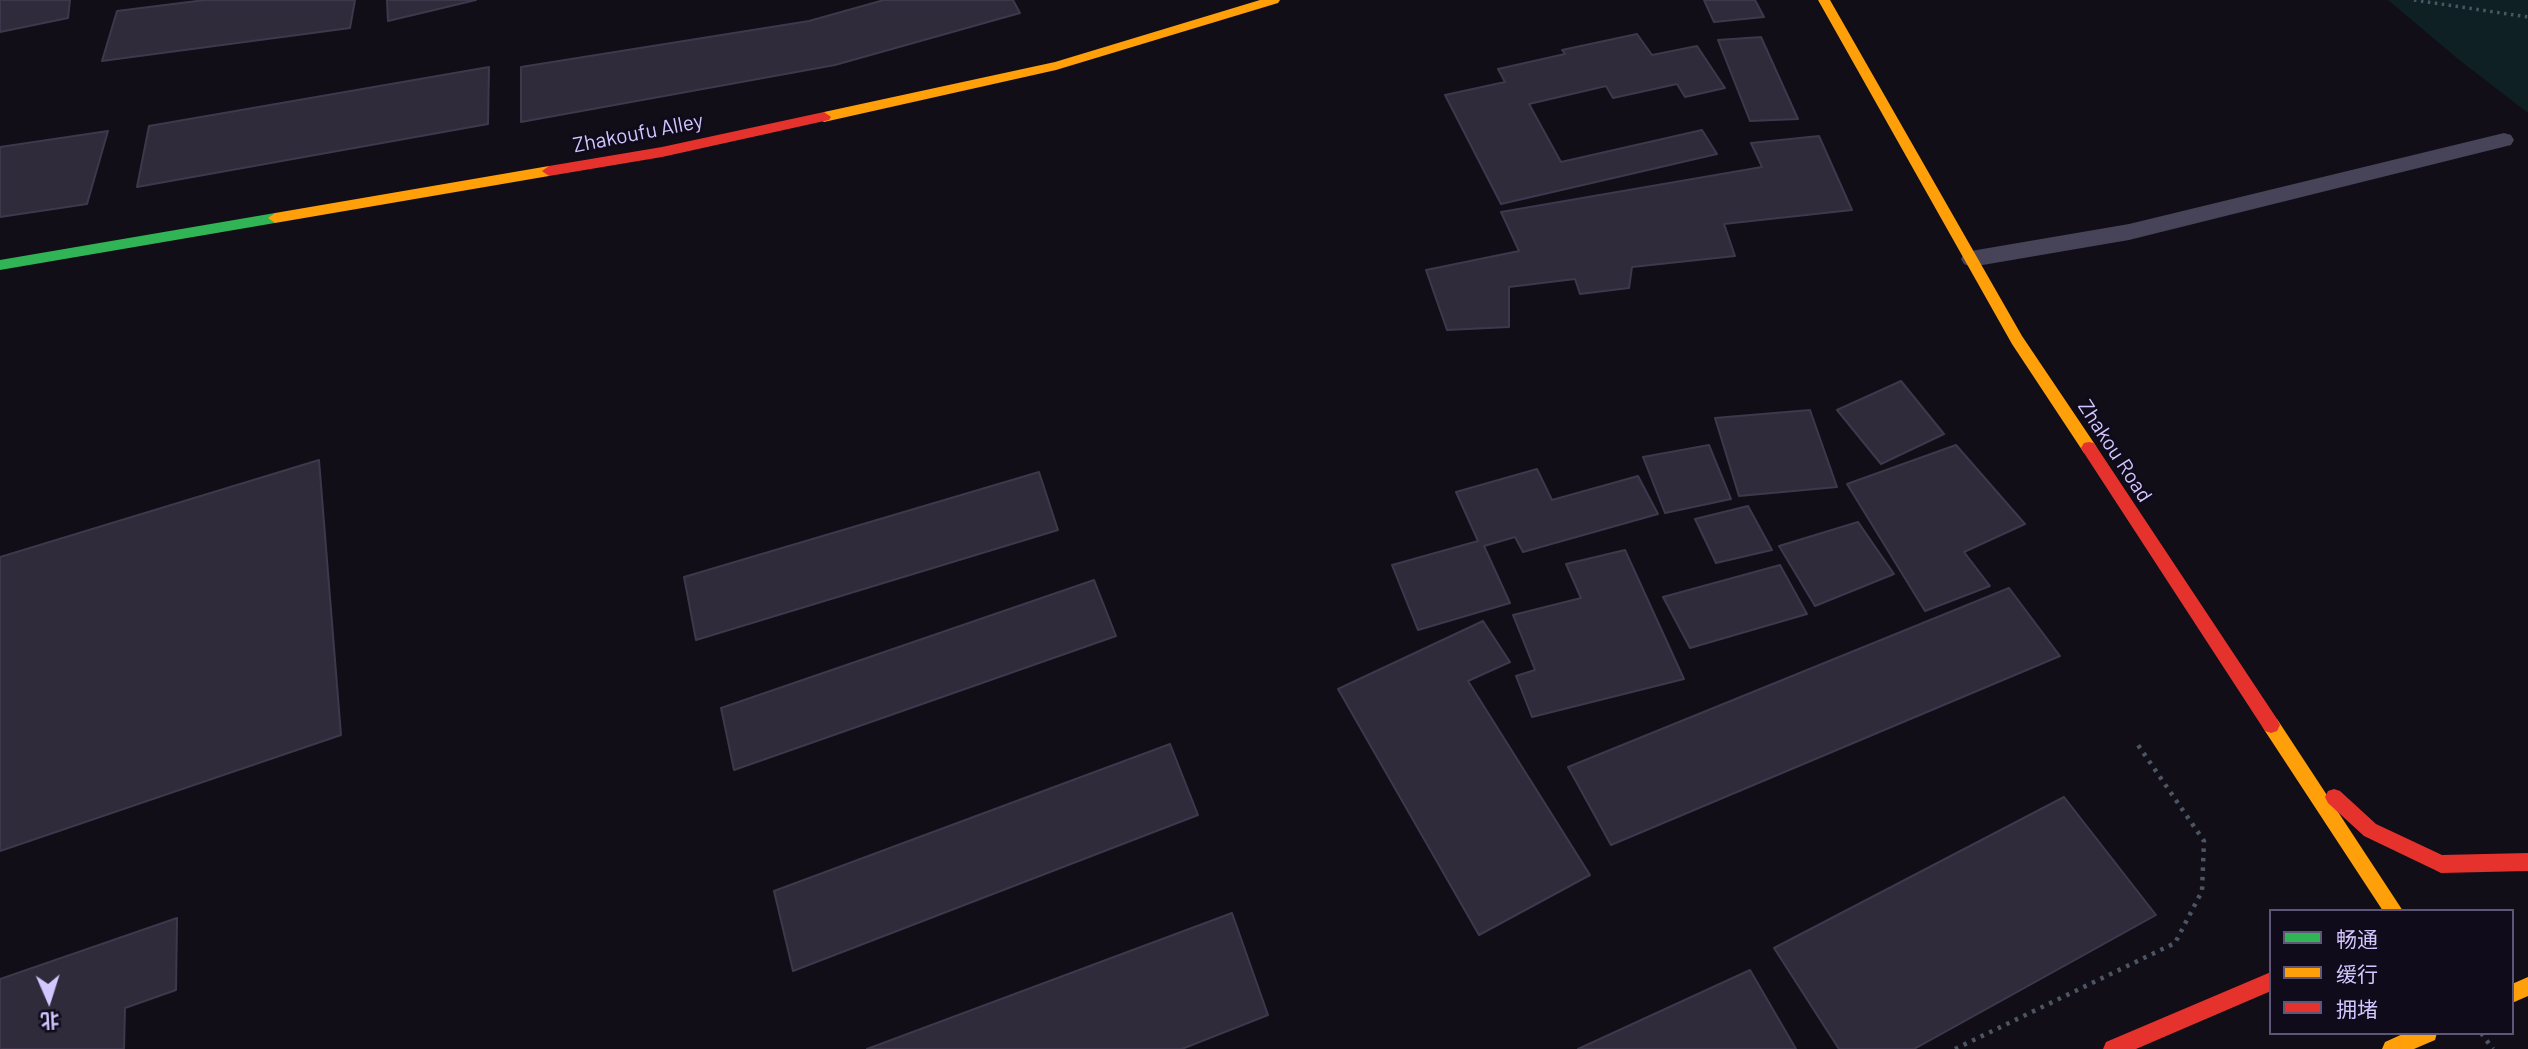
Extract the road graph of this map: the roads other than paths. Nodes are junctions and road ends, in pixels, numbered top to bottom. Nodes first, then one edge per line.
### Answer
1 (1274, 0) edge
2 (1824, 0) edge
3 (2504, 140) dead end
4 (1971, 258) junction
5 (0, 265) edge
6 (2291, 757) junction
7 (2528, 862) edge
8 (2393, 909) edge
9 (2269, 982) edge
10 (2424, 1035) edge
11 (2113, 1049) edge
12 (2392, 1049) edge

1 - 5 street, Zhakoufu Alley
2 - 4 street, Zhakou Road
3 - 4 lane
4 - 6 street, Zhakou Road
6 - 7 street
6 - 8 street, Zhakou Road
9 - 11 street
10 - 12 street

